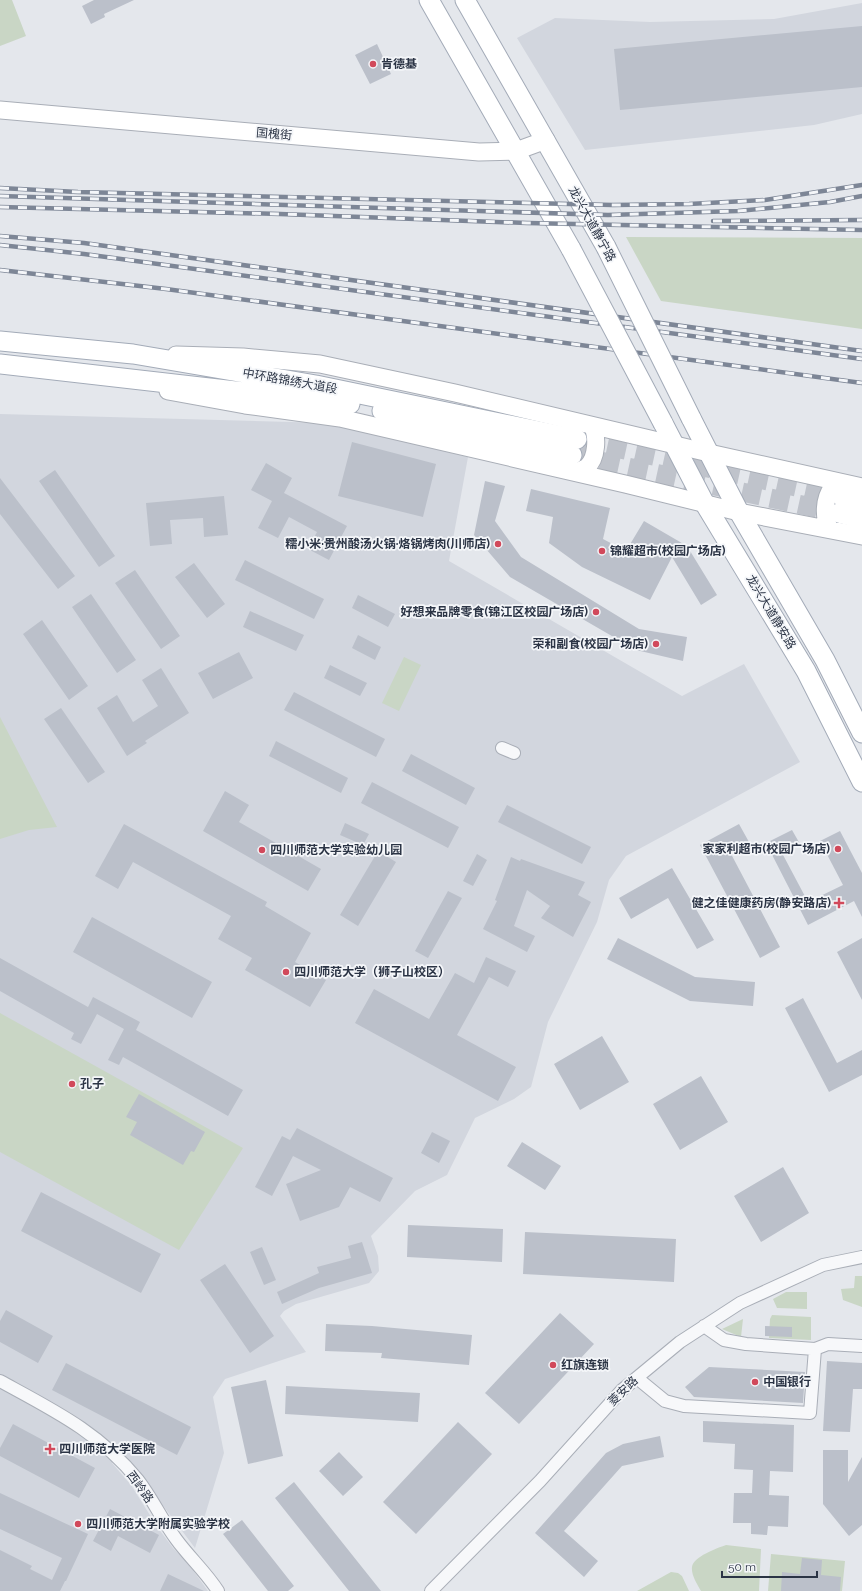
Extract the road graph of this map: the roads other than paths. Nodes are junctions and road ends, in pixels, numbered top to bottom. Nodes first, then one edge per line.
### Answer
1 (430, 0) edge
2 (465, 0) edge
3 (0, 110) edge
4 (546, 140) junction
5 (516, 151) junction
6 (0, 341) edge
7 (133, 354) junction
8 (0, 364) edge
9 (592, 426) junction
10 (676, 445) junction
11 (709, 453) junction
12 (575, 456) junction
13 (862, 487) edge
14 (862, 502) edge
15 (705, 504) junction
16 (838, 505) junction
17 (739, 512) junction
18 (862, 519) edge
19 (862, 536) edge
20 (862, 732) edge
21 (502, 748) dead end
22 (514, 753) dead end
23 (862, 782) edge
24 (862, 1257) edge
25 (704, 1326) junction
26 (862, 1346) edge
27 (815, 1349) junction
28 (637, 1378) junction
29 (0, 1381) edge
30 (218, 1591) edge
31 (430, 1591) edge

1 - 5 main road
2 - 4 main road, 龙兴大道静宁路
3 - 5 main road, 国槐街
4 - 5 main road, 国槐街
4 - 11 main road, 龙兴大道静宁路, bridge
5 - 10 main road, bridge
6 - 7 main road, 中环路锦绣大道段
7 - 9 main road
7 - 12 main road, 中环路锦绣大道段
8 - 12 main road, 中环路锦绣大道段
9 - 10 main road
9 - 12 main road
10 - 11 main road
10 - 15 main road, 龙兴大道静安路
11 - 16 main road
11 - 17 main road, 龙兴大道静安路
12 - 15 main road
13 - 16 main road
14 - 16 main road
15 - 17 main road
15 - 23 main road, 龙兴大道静安路
16 - 17 main road
16 - 18 main road
16 - 19 main road
17 - 20 main road, 龙兴大道静安路
21 - 22 street
24 - 25 street, 菱安路
25 - 27 street
25 - 28 street, 菱安路
26 - 27 street
27 - 28 street
28 - 31 street, 菱安路
29 - 30 street, 西岭路

